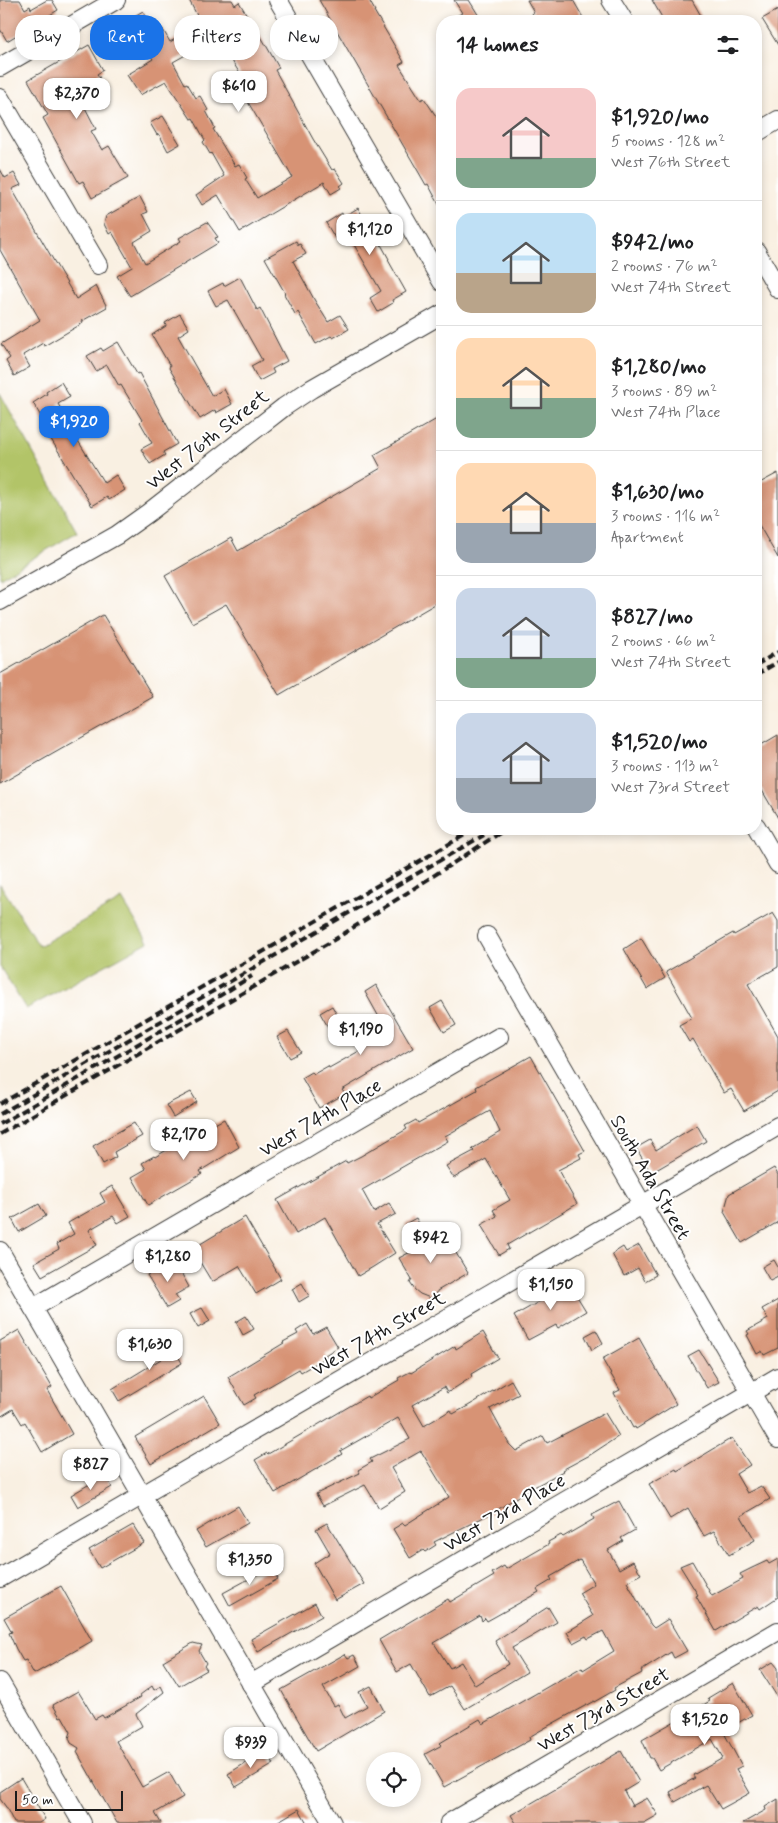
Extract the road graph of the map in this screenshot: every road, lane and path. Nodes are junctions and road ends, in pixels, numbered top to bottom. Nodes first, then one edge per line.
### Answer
1 (116, 0) edge
2 (278, 0) edge
3 (612, 0) edge
4 (621, 15) edge
5 (0, 68) edge
6 (0, 98) edge
7 (778, 120) edge
8 (762, 129) edge
9 (762, 261) edge
10 (98, 265) dead end
11 (436, 272) edge
12 (778, 288) edge
13 (436, 317) edge
14 (0, 601) edge
15 (761, 835) edge
16 (778, 864) edge
17 (487, 936) dead end
18 (499, 1037) dead end
19 (778, 1126) edge
20 (642, 1204) junction
21 (0, 1251) edge
22 (33, 1308) junction
23 (778, 1377) edge
24 (751, 1393) junction
25 (778, 1439) edge
26 (142, 1495) junction
27 (0, 1578) edge
28 (778, 1632) edge
29 (0, 1682) edge
30 (251, 1684) junction
31 (82, 1823) edge
32 (332, 1823) edge
33 (449, 1823) edge

1 - 5 street
2 - 11 street
3 - 4 street
6 - 10 street
7 - 8 street
9 - 12 street
13 - 14 street, West 76th Street
15 - 16 street
17 - 20 street, South Ada Street
18 - 22 street, West 74th Place
19 - 20 street, West 74th Street
20 - 24 street, South Ada Street
20 - 26 street, West 74th Street
21 - 22 street
22 - 26 street
23 - 24 street, West 73rd Place
24 - 25 street, South Ada Street
24 - 30 street, West 73rd Place
26 - 27 street, West 74th Street
26 - 30 street
28 - 33 street, West 73rd Street
29 - 31 street
30 - 32 street

